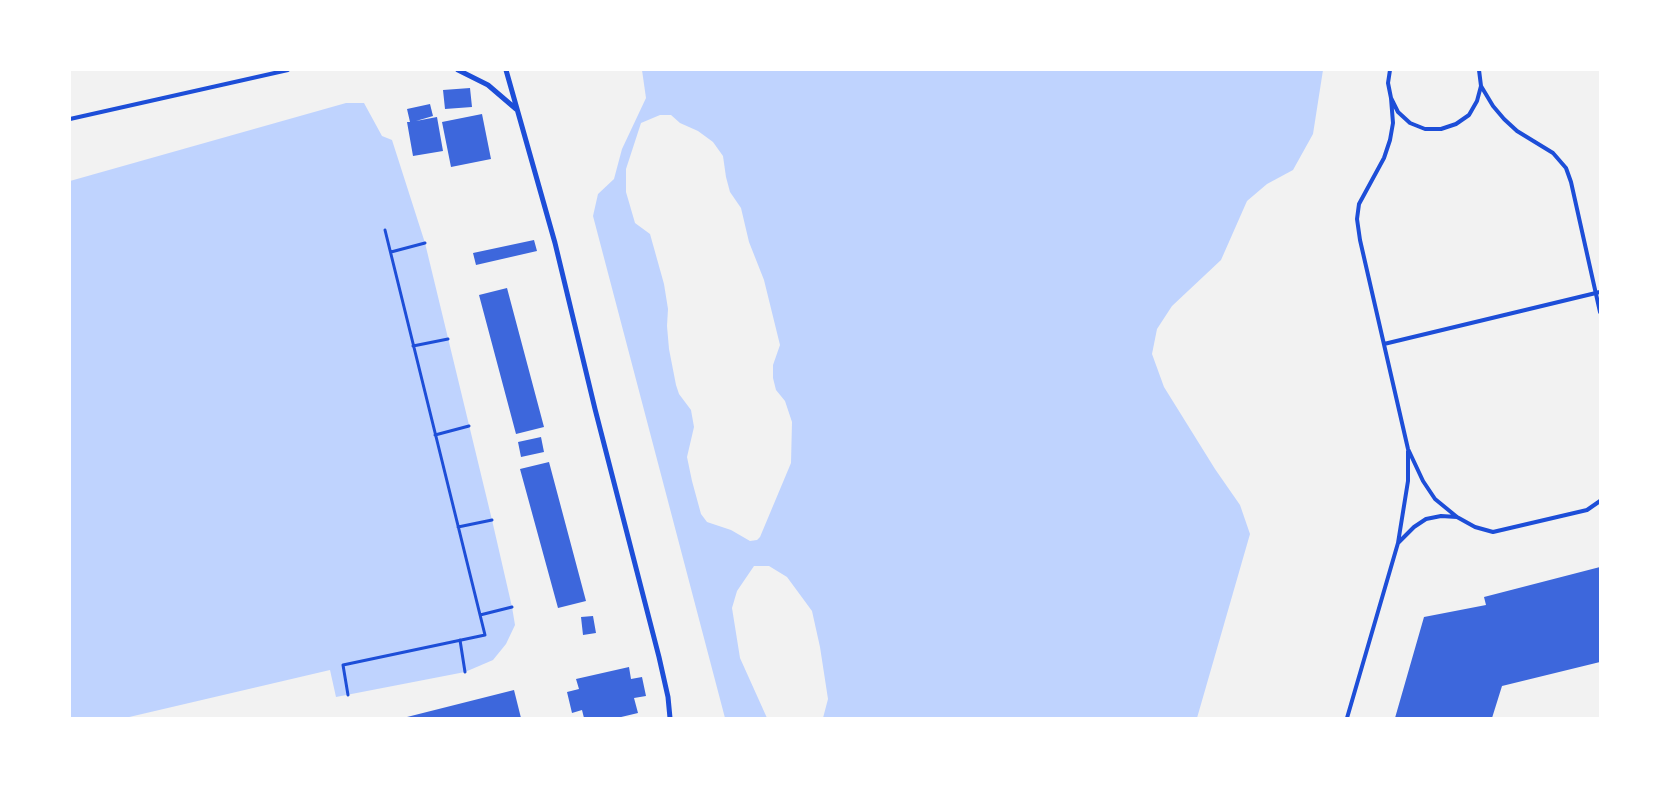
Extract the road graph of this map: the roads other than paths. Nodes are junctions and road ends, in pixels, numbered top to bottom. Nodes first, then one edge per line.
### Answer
1 (288, 70) edge
2 (458, 70) edge
3 (506, 70) edge
4 (1390, 70) edge
5 (1479, 70) edge
6 (1481, 86) junction
7 (1390, 98) junction
8 (516, 110) junction
9 (70, 119) edge
10 (1598, 292) edge
11 (1600, 312) edge
12 (1384, 344) junction
13 (1408, 449) junction
14 (1600, 501) edge
15 (1457, 517) junction
16 (1398, 543) junction
17 (670, 718) edge
18 (1347, 718) edge

1 - 9 lane
2 - 8 street
3 - 8 street
4 - 7 lane
5 - 6 lane
6 - 7 lane
6 - 10 lane
7 - 12 lane
8 - 17 street
10 - 11 lane
10 - 12 lane
12 - 13 lane
13 - 15 lane
13 - 16 lane
14 - 15 lane
15 - 16 lane
16 - 18 lane

